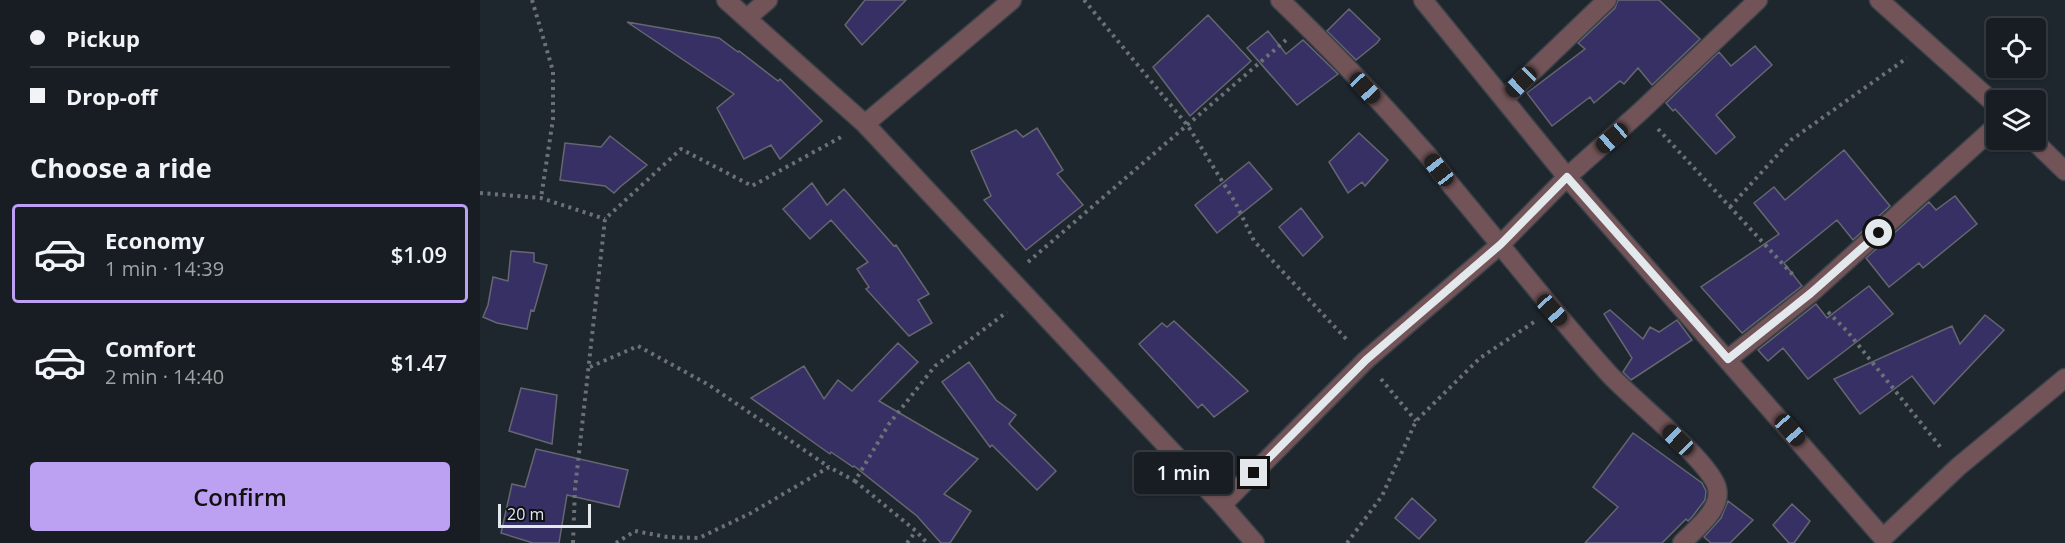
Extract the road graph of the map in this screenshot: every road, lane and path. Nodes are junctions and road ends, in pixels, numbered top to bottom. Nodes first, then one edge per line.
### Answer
1 (532, 0) edge
2 (726, 0) edge
3 (768, 0) edge
4 (1012, 0) edge
5 (1084, 0) edge
6 (1280, 0) edge
7 (1423, 0) edge
8 (1607, 0) edge
9 (1758, 0) edge
10 (1879, 0) edge
11 (747, 18) junction
12 (1305, 24) junction
13 (1927, 43) junction
14 (1986, 96) edge
15 (1504, 99) junction
16 (865, 124) junction
17 (1188, 126) junction
18 (1986, 135) edge
19 (2043, 150) edge
20 (2065, 171) edge
21 (1567, 177) junction
22 (480, 193) edge
23 (541, 198) junction
24 (1730, 207) dead end
25 (605, 219) junction
26 (1501, 244) junction
27 (1009, 278) junction
28 (1027, 298) junction
29 (1552, 310) junction
30 (1728, 359) junction
31 (1366, 360) junction
32 (589, 368) junction
33 (2065, 378) edge
34 (1416, 421) junction
35 (829, 467) junction
36 (855, 481) junction
37 (1222, 505) junction
38 (916, 531) junction
39 (573, 543) edge
40 (616, 543) edge
41 (908, 543) edge
42 (927, 543) edge
43 (1255, 543) edge
44 (1347, 543) edge
45 (1682, 543) edge

1 - 23 path
2 - 11 street
3 - 11 street
4 - 16 street
5 - 17 path
6 - 12 street
7 - 15 street
8 - 15 street
9 - 21 street
10 - 13 street
11 - 16 street
12 - 17 path
12 - 26 street
13 - 14 street
13 - 24 path
15 - 21 street
16 - 25 path
16 - 27 street
17 - 27 path
17 - 31 path
18 - 30 street
19 - 20 street
21 - 26 street
21 - 30 street
22 - 23 path
23 - 25 path
25 - 32 path
26 - 29 street
26 - 31 street
27 - 28 street
28 - 36 path
28 - 37 street
29 - 34 path
29 - 45 street
30 - 33 street
31 - 34 path
31 - 37 street
32 - 35 path
32 - 39 path
34 - 44 path
35 - 36 path
35 - 40 path
36 - 38 path
37 - 43 street
38 - 41 path
38 - 42 path

